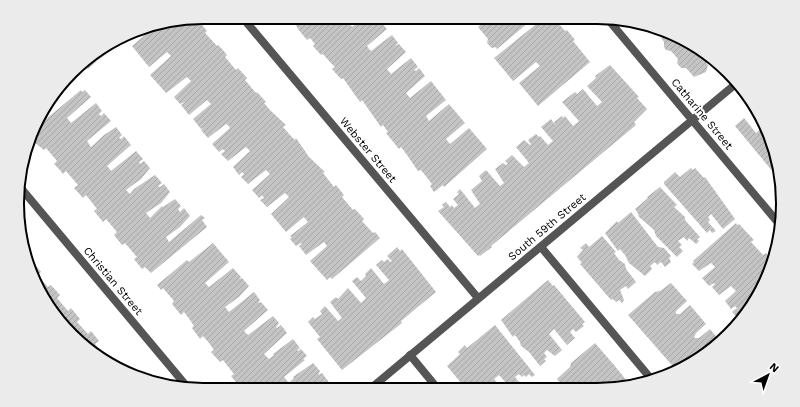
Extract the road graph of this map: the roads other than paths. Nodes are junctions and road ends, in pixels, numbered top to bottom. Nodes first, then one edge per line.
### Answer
1 (248, 24) edge
2 (612, 25) edge
3 (732, 87) edge
4 (692, 120) junction
5 (24, 192) edge
6 (775, 219) edge
7 (541, 247) junction
8 (478, 298) junction
9 (410, 356) junction
10 (648, 375) edge
11 (183, 381) edge
12 (377, 383) edge
13 (433, 383) edge

1 - 8 street, Webster Street
2 - 4 street, Catharine Street
3 - 4 street, South 59th Street
4 - 6 street, Catharine Street
4 - 7 street, South 59th Street
5 - 11 street, Christian Street
7 - 8 street, South 59th Street
7 - 10 street
8 - 9 street, South 59th Street
9 - 12 street, South 59th Street
9 - 13 street

